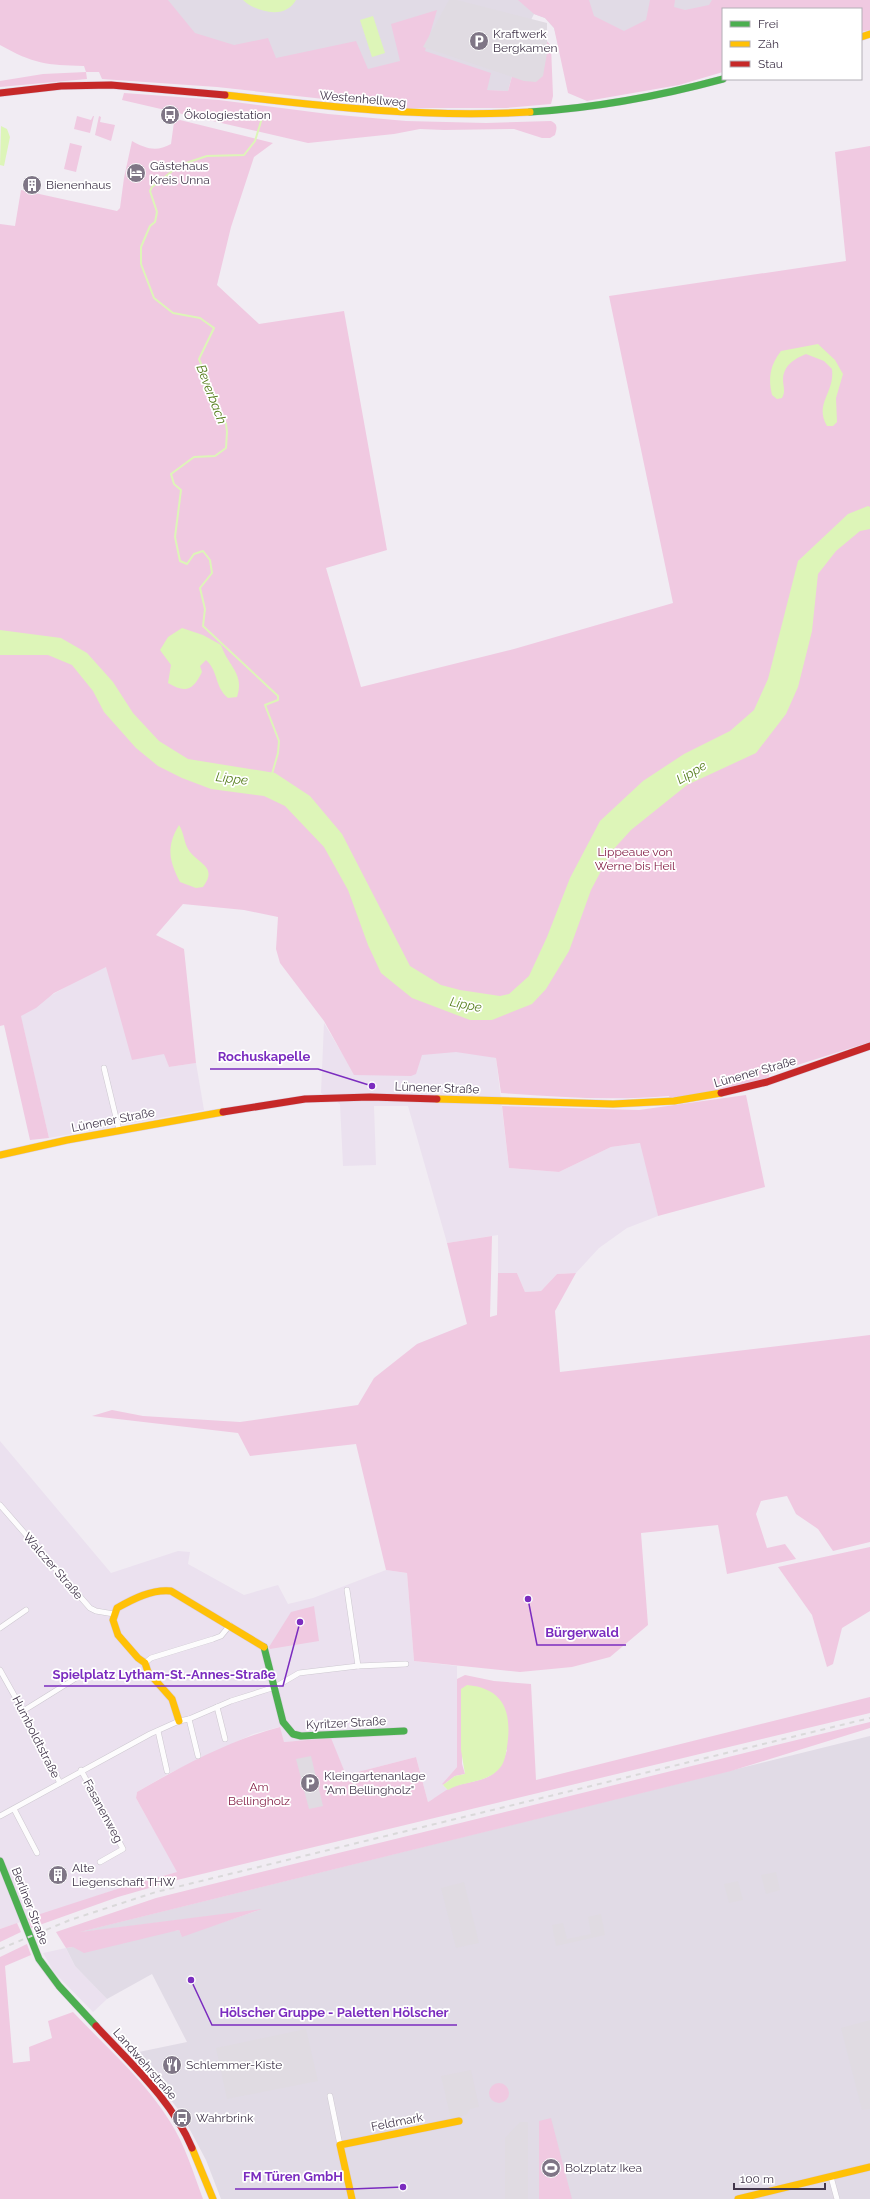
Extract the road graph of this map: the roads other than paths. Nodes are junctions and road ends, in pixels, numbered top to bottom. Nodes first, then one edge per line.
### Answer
1 (722, 80) edge
2 (0, 93) edge
3 (870, 1046) edge
4 (104, 1068) dead end
5 (119, 1130) junction
6 (0, 1155) edge
7 (0, 1505) edge
8 (347, 1590) dead end
9 (26, 1610) dead end
10 (114, 1614) junction
11 (230, 1625) junction
12 (0, 1628) edge
13 (145, 1663) junction
14 (406, 1664) dead end
15 (358, 1666) junction
16 (0, 1670) edge
17 (81, 1675) dead end
18 (275, 1687) junction
19 (217, 1707) junction
20 (23, 1711) junction
21 (189, 1719) junction
22 (179, 1720) junction
23 (158, 1731) junction
24 (404, 1731) dead end
25 (225, 1739) dead end
26 (198, 1756) dead end
27 (81, 1770) junction
28 (167, 1771) dead end
29 (60, 1783) junction
30 (14, 1809) junction
31 (0, 1816) edge
32 (37, 1853) dead end
33 (0, 1861) edge
34 (100, 1862) dead end
35 (39, 1959) joint
36 (330, 2096) dead end
37 (459, 2122) dead end
38 (340, 2145) junction
39 (870, 2167) edge
40 (831, 2176) junction
41 (213, 2199) edge
42 (352, 2199) edge
43 (738, 2199) edge
44 (837, 2199) edge

1 - 2 main road, Westenhellweg
3 - 5 main road, Lünener Straße
4 - 5 street
5 - 6 main road, Lünener Straße
7 - 10 street, Walczer Straße
8 - 15 street
9 - 12 street
10 - 11 main road, Kyritzer Straße
10 - 13 main road
11 - 13 street
11 - 18 main road, Kyritzer Straße
13 - 22 main road
14 - 15 street
15 - 18 street
16 - 20 street, Humboldtstraße
17 - 20 street
18 - 19 street
18 - 24 main road, Kyritzer Straße
19 - 21 street
19 - 25 street
20 - 29 street, Humboldtstraße
21 - 22 street
21 - 26 street
22 - 23 street
23 - 27 street
23 - 28 street
27 - 29 street
27 - 34 street, Fasanenweg
29 - 30 street
30 - 31 street
30 - 32 street
33 - 35 main road, Berliner Straße
35 - 41 main road, Landwehrstraße
36 - 38 street
37 - 38 main road, Feldmark
38 - 42 main road
39 - 40 main road
40 - 43 main road
40 - 44 street

